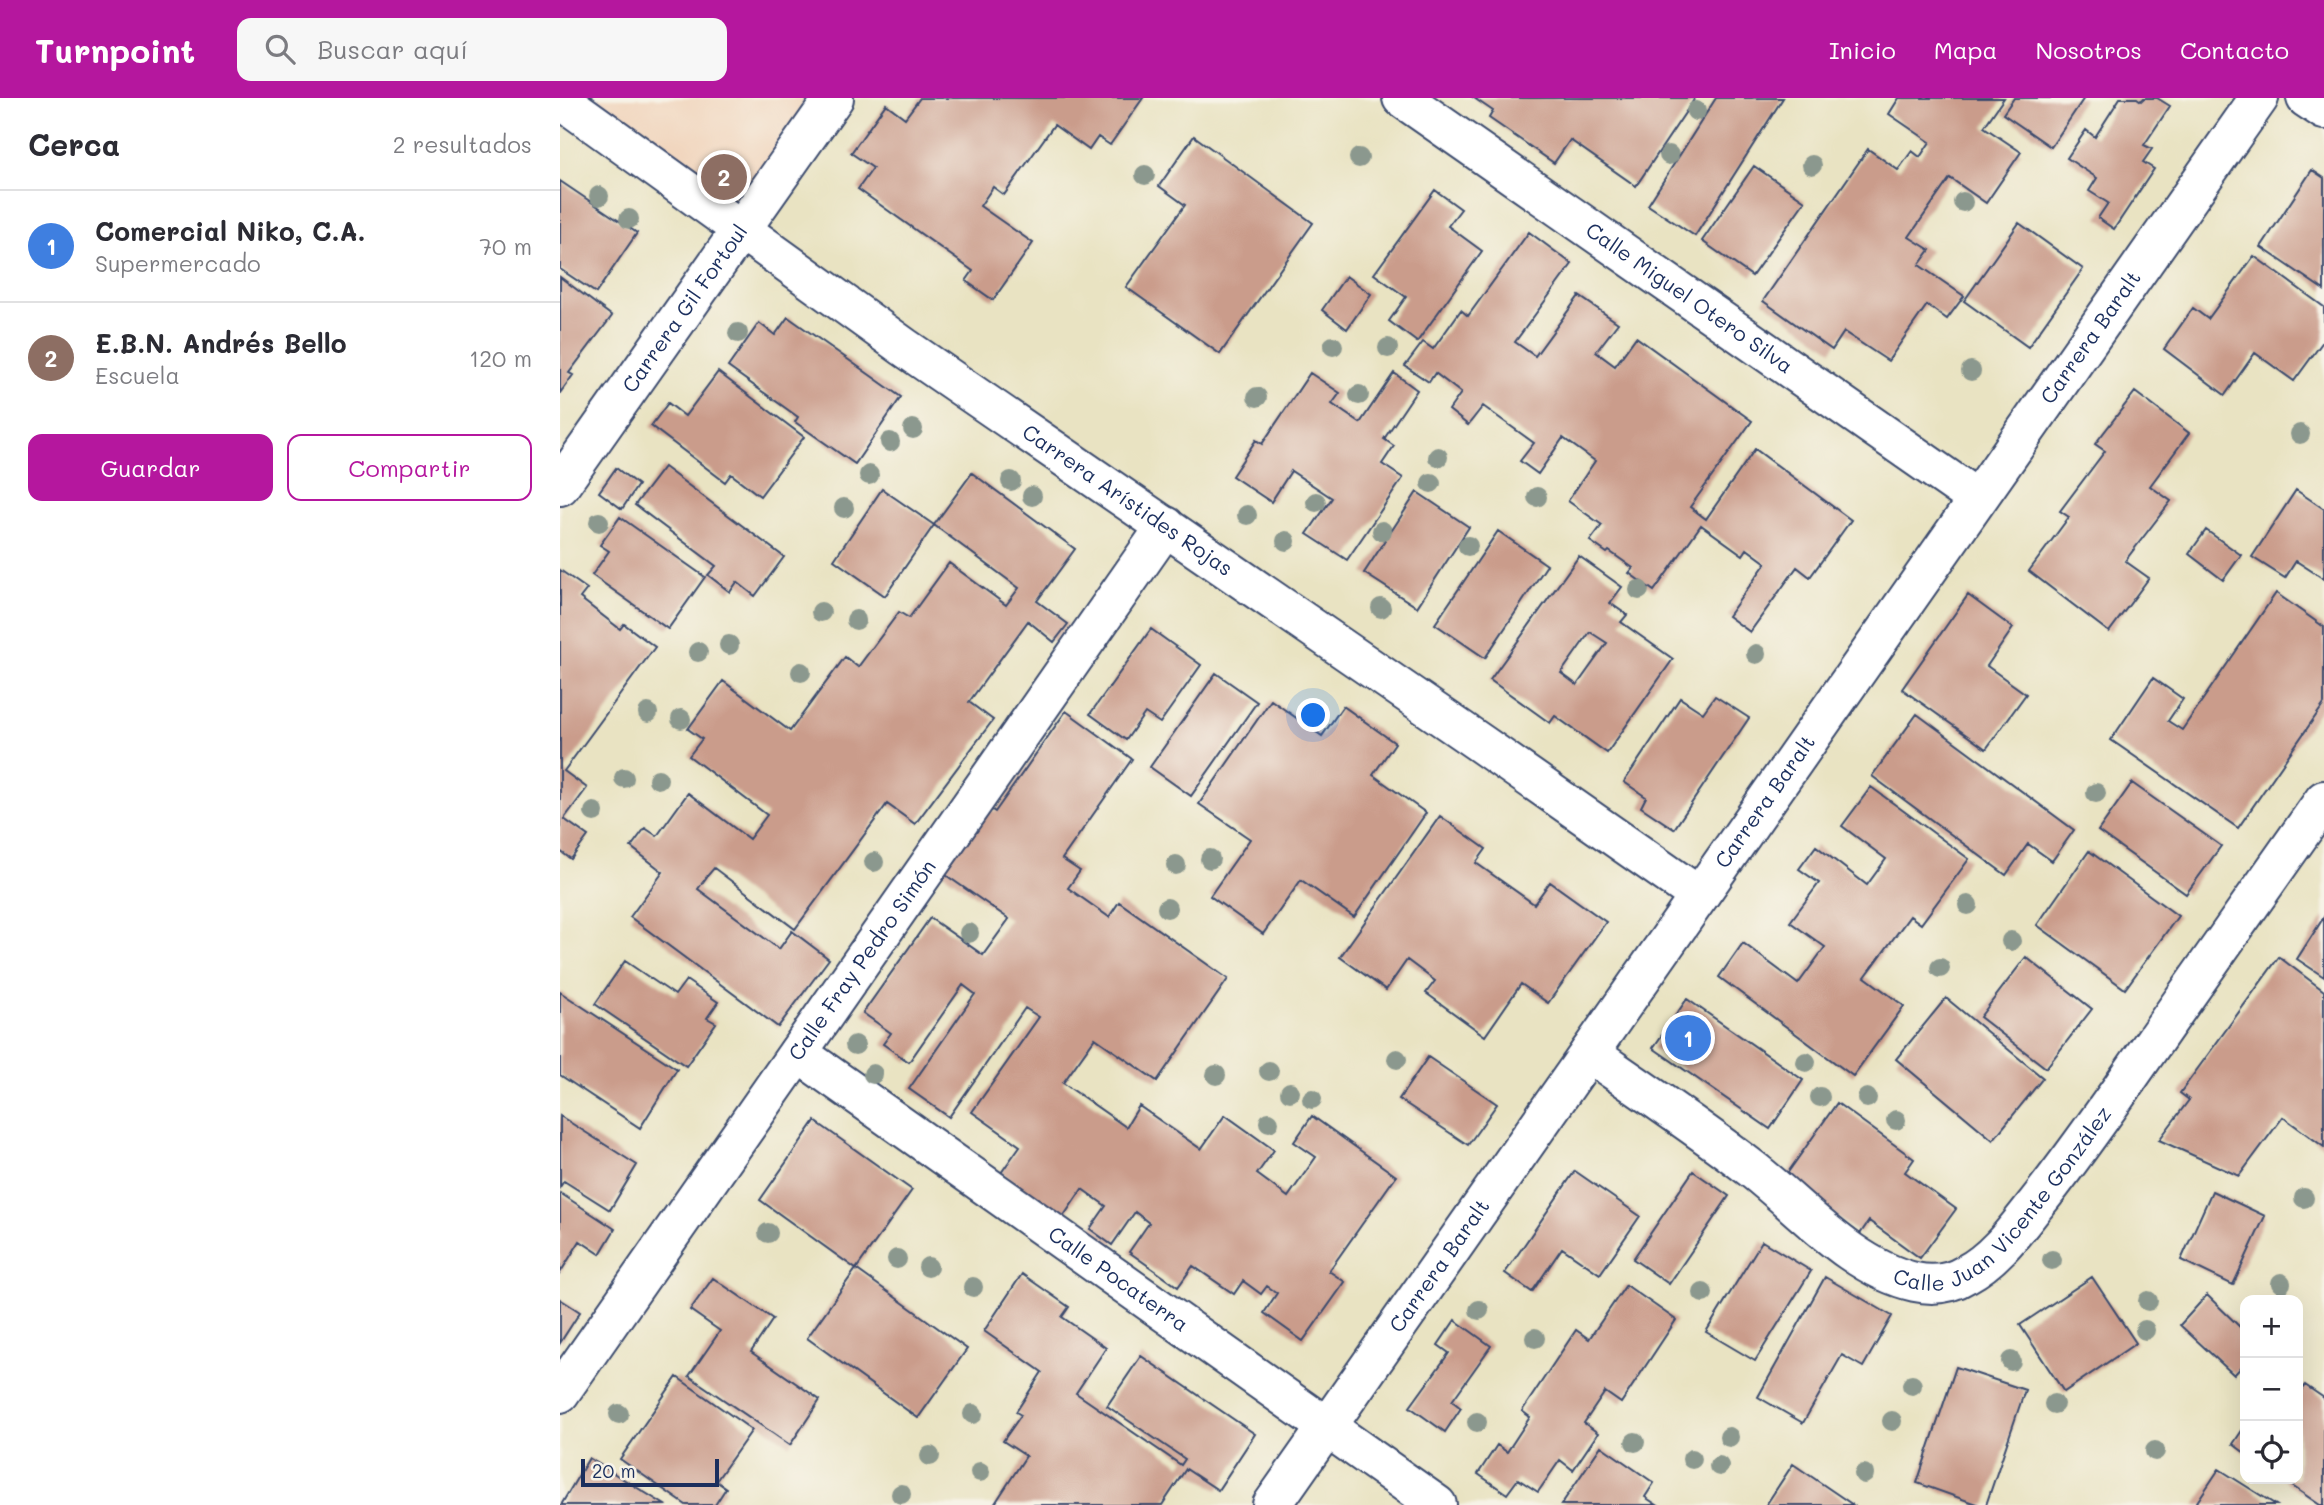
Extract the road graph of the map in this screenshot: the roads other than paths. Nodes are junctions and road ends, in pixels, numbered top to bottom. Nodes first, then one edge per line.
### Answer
1 (834, 98) edge
2 (1402, 98) edge
3 (2259, 98) edge
4 (2306, 98) edge
5 (560, 99) edge
6 (2324, 110) edge
7 (742, 230) junction
8 (560, 486) edge
9 (1977, 499) junction
10 (1166, 526) junction
11 (2324, 800) edge
12 (1699, 897) junction
13 (798, 1053) junction
14 (1589, 1053) junction
15 (560, 1393) edge
16 (1326, 1427) junction
17 (1272, 1505) edge
18 (1437, 1505) edge

1 - 7 street, Carrera Gil Fortoul
2 - 9 street, Calle Miguel Otero Silva
3 - 9 street, Carrera Baralt
4 - 6 street
5 - 7 street, Carrera Arístides Rojas
7 - 8 street, Carrera Gil Fortoul
7 - 10 street, Carrera Arístides Rojas
9 - 12 street, Carrera Baralt
10 - 12 street, Carrera Arístides Rojas
10 - 13 street, Calle Fray Pedro Simón
11 - 14 street, Calle Juan Vicente González
12 - 14 street, Carrera Baralt
13 - 15 street, Calle Fray Pedro Simón
13 - 16 street, Calle Pocaterra
14 - 16 street, Carrera Baralt
16 - 17 street, Carrera Baralt
16 - 18 street, Calle Pocaterra

